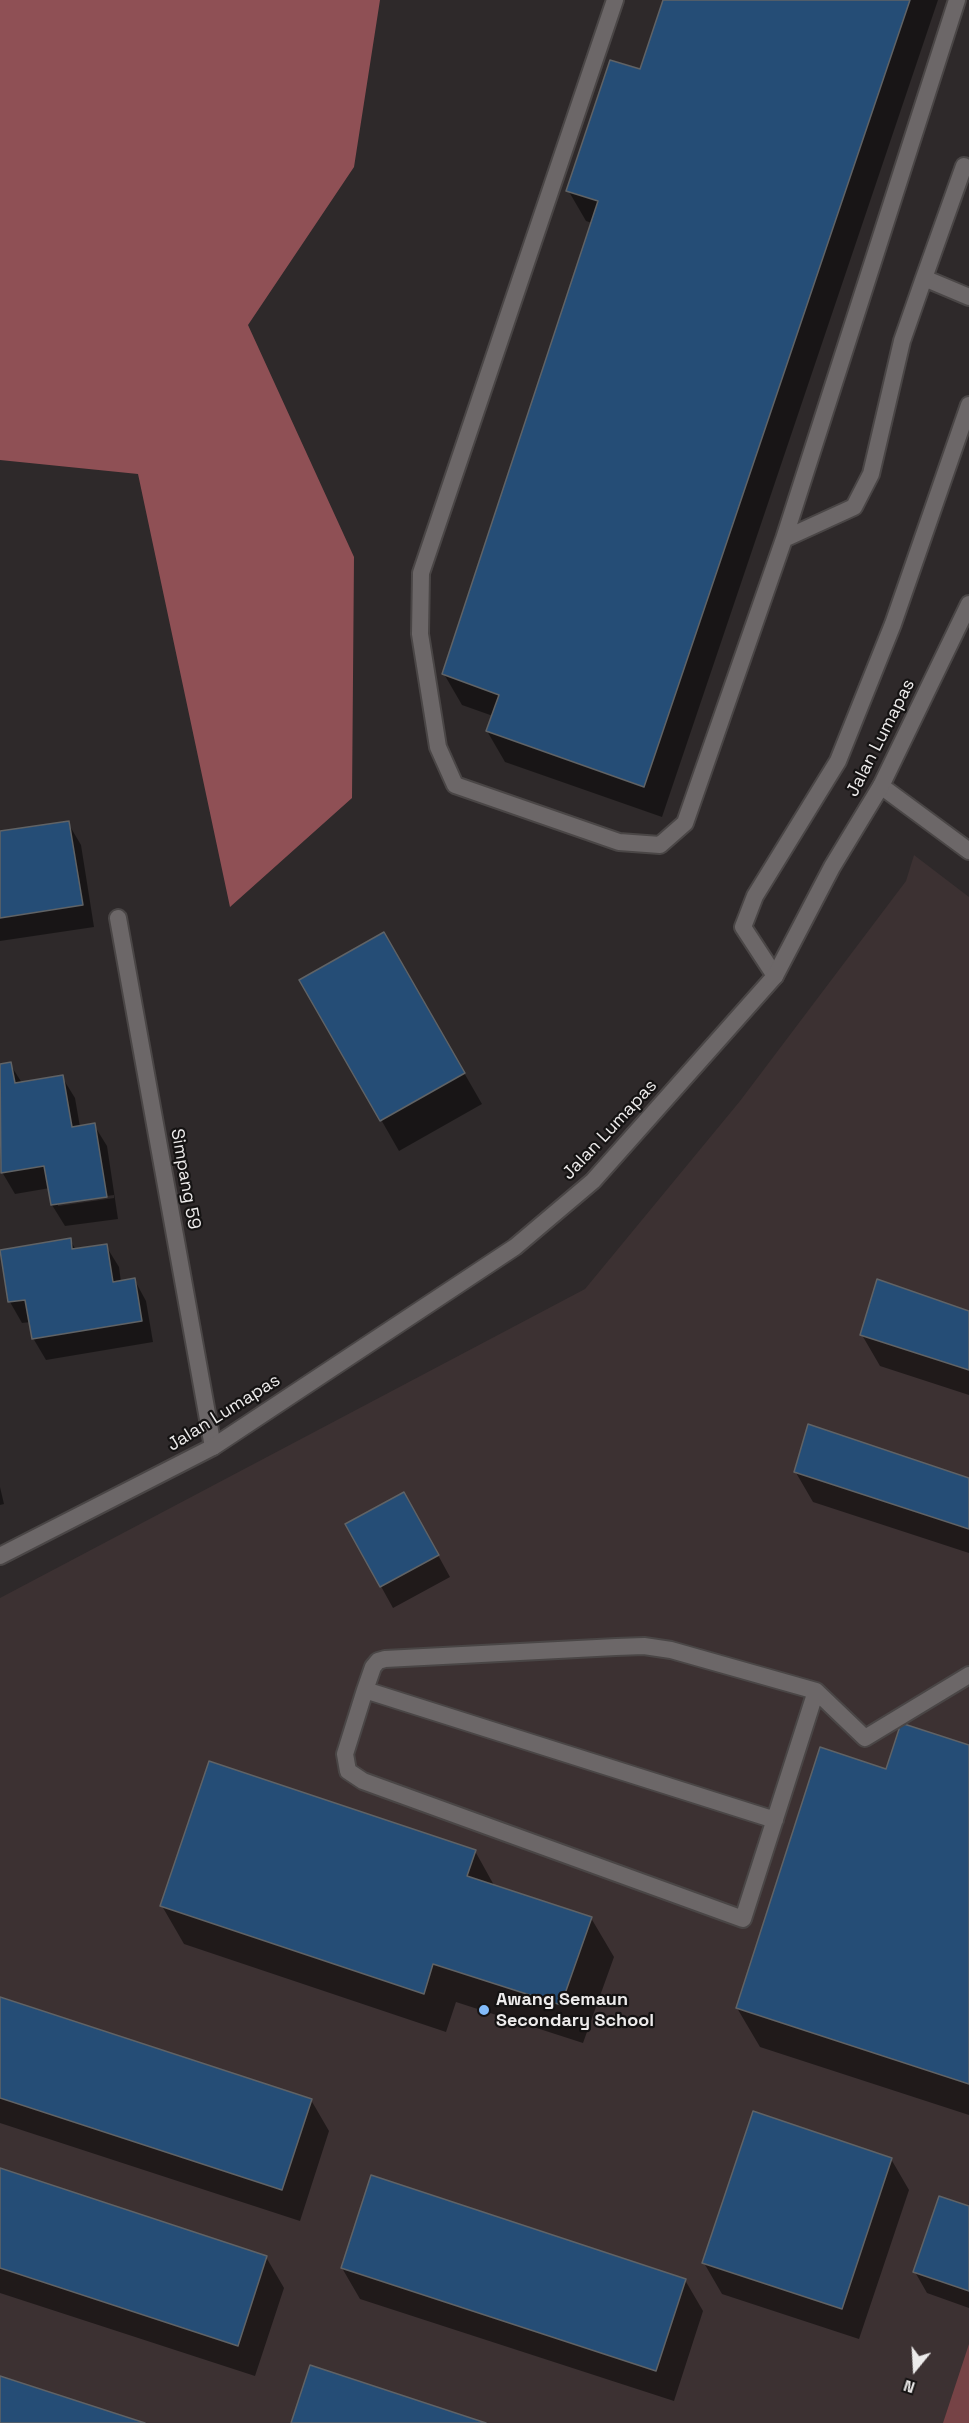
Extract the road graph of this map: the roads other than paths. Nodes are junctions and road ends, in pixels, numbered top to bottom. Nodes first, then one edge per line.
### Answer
1 (615, 0) edge
2 (957, 0) edge
3 (967, 161) edge
4 (924, 278) junction
5 (969, 297) edge
6 (969, 405) edge
7 (784, 539) junction
8 (969, 604) edge
9 (881, 786) junction
10 (969, 851) edge
11 (118, 918) dead end
12 (775, 976) junction
13 (213, 1447) junction
14 (0, 1556) edge
15 (969, 1675) edge
16 (365, 1690) junction
17 (816, 1691) junction
18 (775, 1820) junction

1 - 7 main road
2 - 7 main road
3 - 4 main road
4 - 5 main road
4 - 7 main road
6 - 12 main road
8 - 9 main road, Jalan Lumapas
9 - 10 main road
9 - 12 main road, Jalan Lumapas
11 - 13 main road, Simpang 59
12 - 13 main road, Jalan Lumapas
13 - 14 main road, Jalan Lumapas
15 - 17 main road
16 - 17 main road
16 - 18 main road
16 - 18 main road
17 - 18 main road

